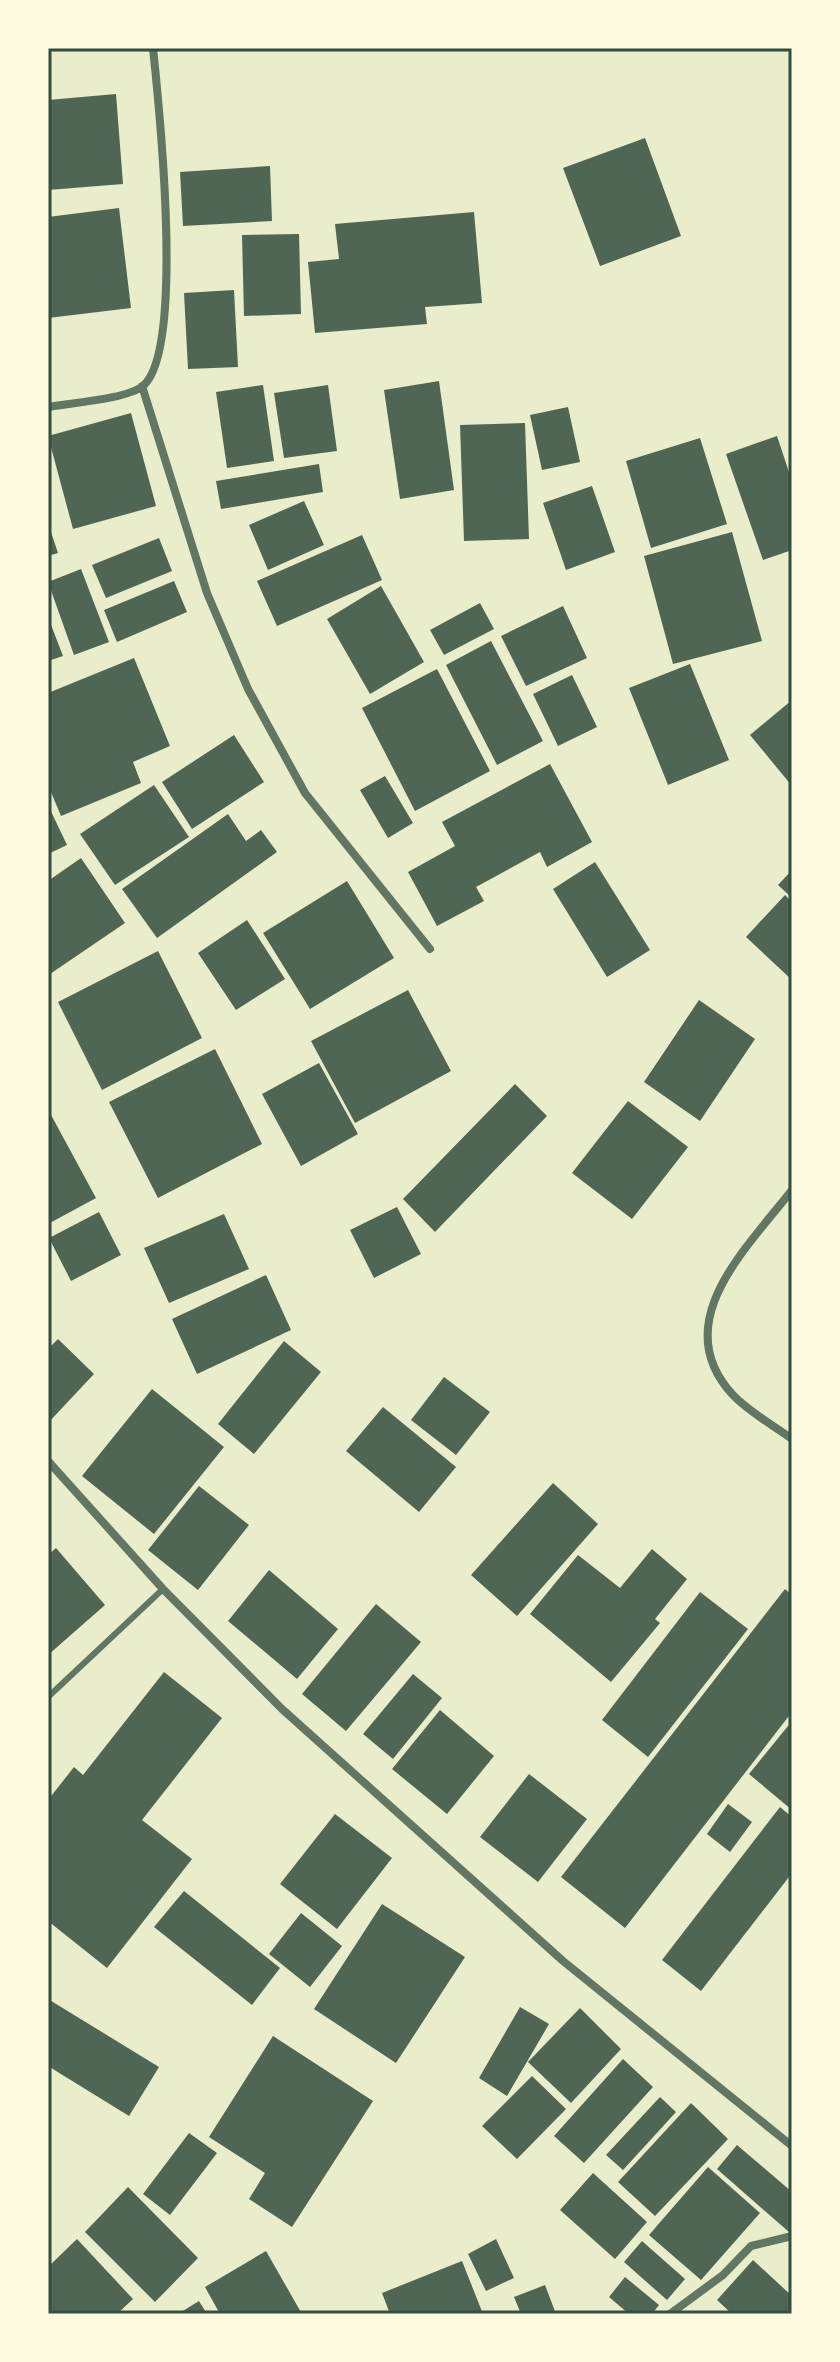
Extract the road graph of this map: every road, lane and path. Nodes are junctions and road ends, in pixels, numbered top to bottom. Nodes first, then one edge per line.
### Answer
1 (153, 48) edge
2 (142, 386) junction
3 (48, 407) edge
4 (430, 949) dead end
5 (792, 1190) edge
6 (792, 1439) edge
7 (48, 1461) edge
8 (163, 1589) junction
9 (48, 1697) edge
10 (792, 2146) edge
11 (792, 2236) edge
12 (670, 2314) edge

1 - 2 street
2 - 3 street
2 - 4 street
5 - 6 street
7 - 8 street
8 - 9 lane
8 - 10 street
11 - 12 street

